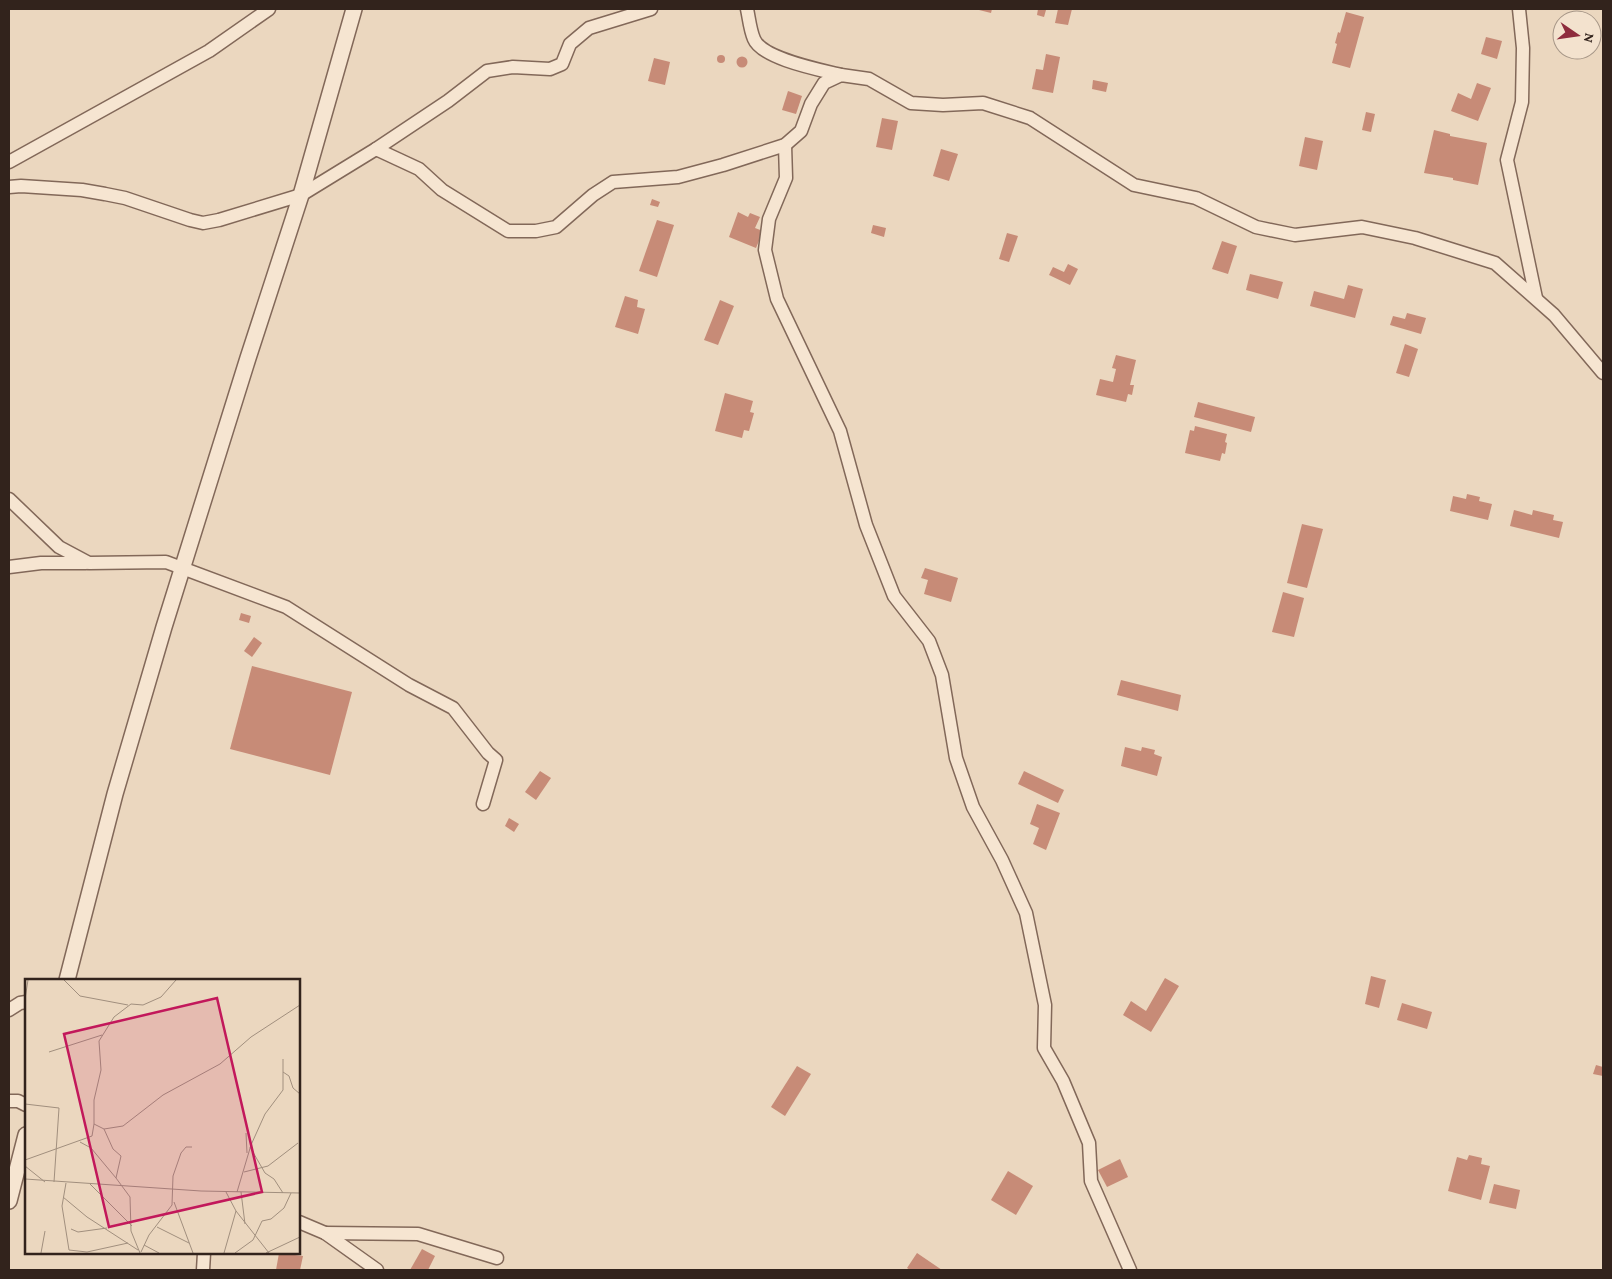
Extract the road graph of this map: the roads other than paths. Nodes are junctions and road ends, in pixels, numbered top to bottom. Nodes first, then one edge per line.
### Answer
1 (269, 9) edge
2 (354, 9) edge
3 (651, 9) edge
4 (747, 9) edge
5 (1519, 9) edge
6 (841, 75) junction
7 (785, 145) junction
8 (376, 150) junction
9 (9, 162) edge
10 (9, 188) edge
11 (301, 195) junction
12 (1536, 298) junction
13 (1603, 372) edge
14 (9, 499) edge
15 (89, 563) junction
16 (9, 567) edge
17 (183, 568) junction
18 (483, 804) dead end
19 (67, 979) edge
20 (25, 1002) edge
21 (9, 1010) edge
22 (9, 1100) edge
23 (25, 1104) edge
24 (25, 1139) edge
25 (9, 1201) edge
26 (300, 1222) edge
27 (325, 1233) junction
28 (204, 1254) edge
29 (497, 1258) dead end
30 (372, 1269) edge
31 (204, 1270) edge
32 (1130, 1270) edge

1 - 9 street
2 - 11 street
3 - 8 street
4 - 6 street
5 - 12 street
6 - 7 street
6 - 12 street
7 - 8 street
7 - 32 street
8 - 11 street
10 - 11 street
11 - 17 street
12 - 13 street
14 - 15 street
15 - 16 street
15 - 17 street
17 - 18 street
17 - 19 street
20 - 21 street
22 - 23 street
24 - 25 street
26 - 27 street
27 - 29 street
27 - 30 street
28 - 31 street

